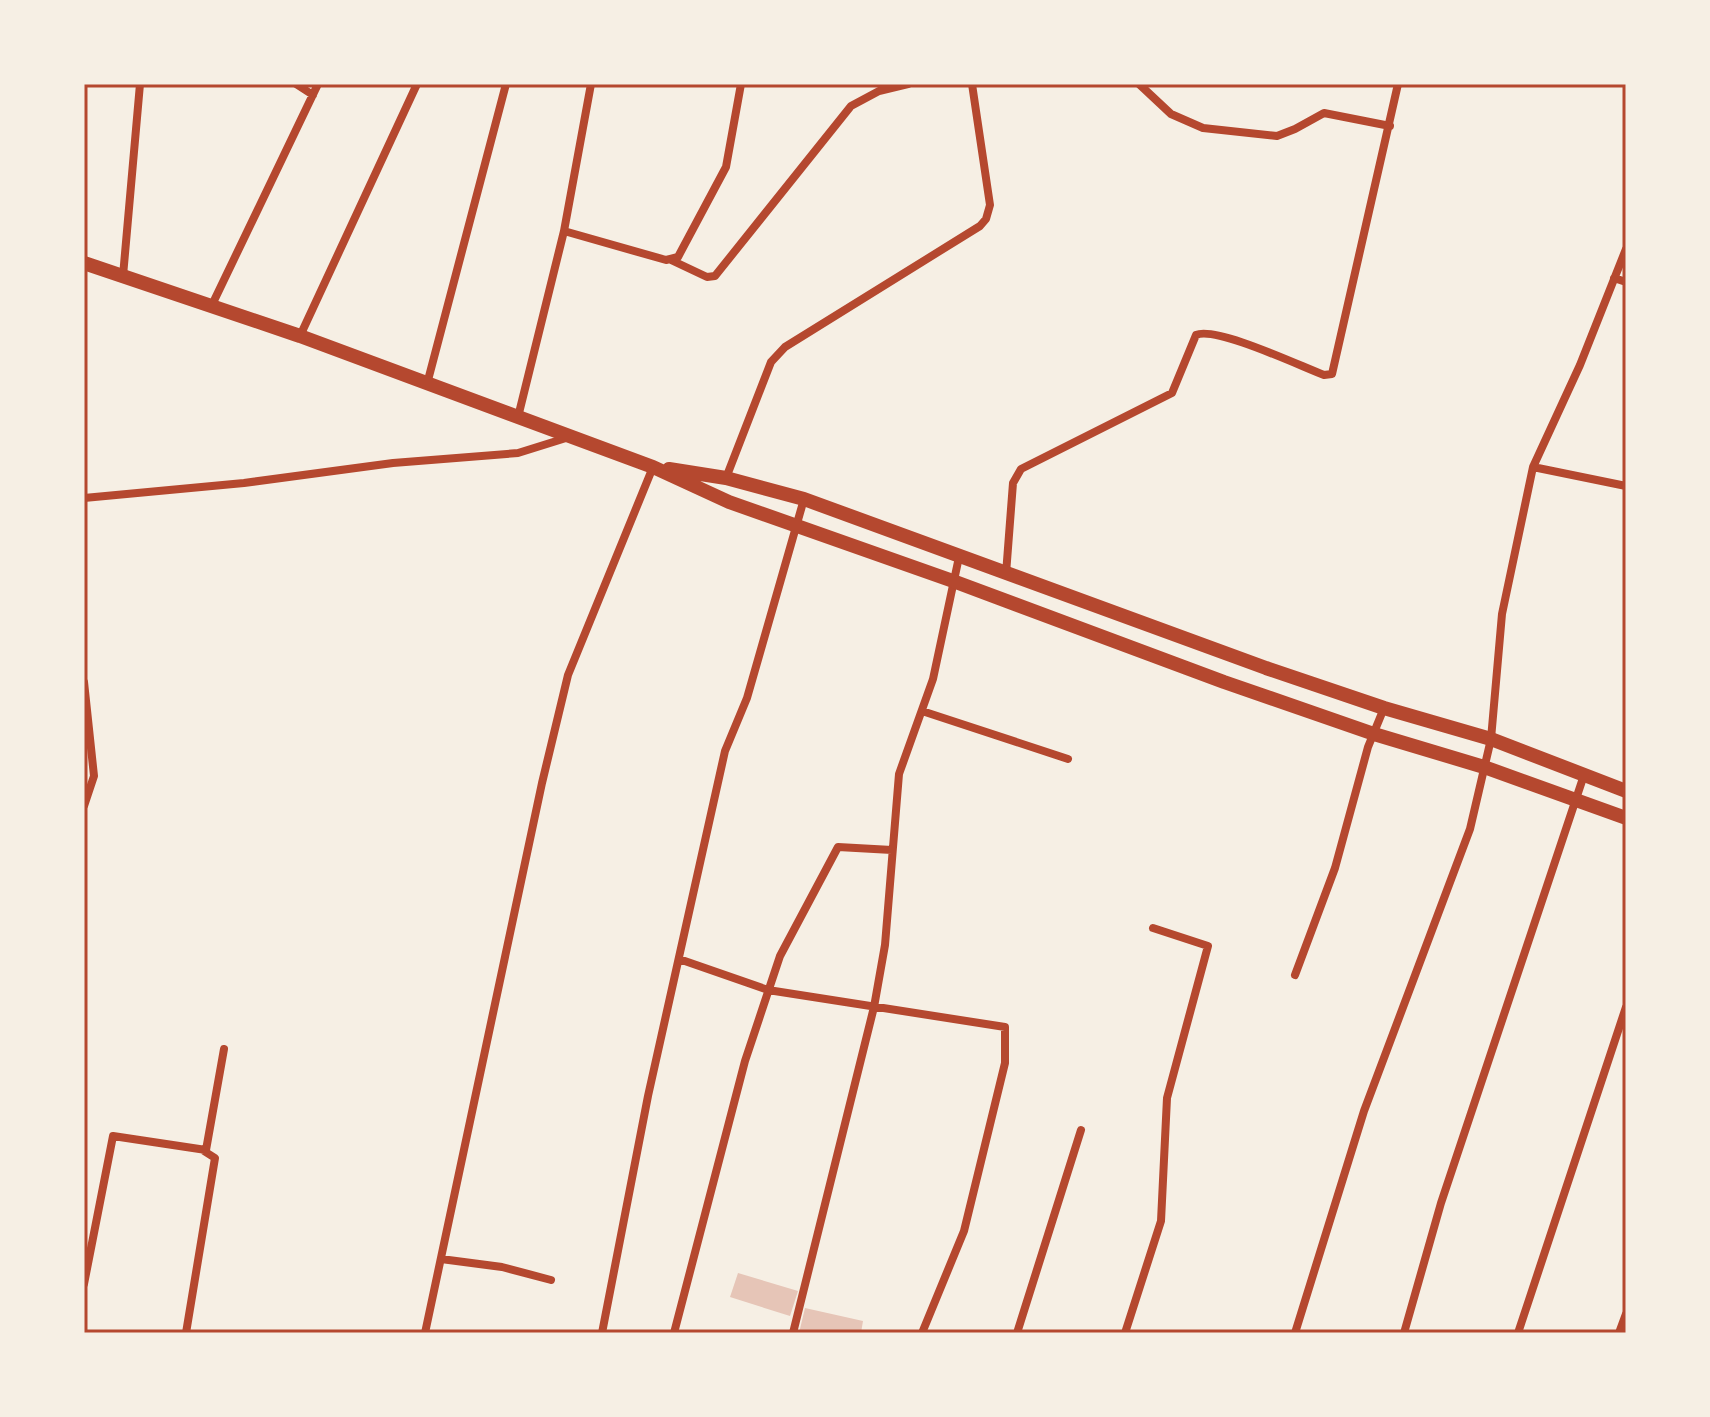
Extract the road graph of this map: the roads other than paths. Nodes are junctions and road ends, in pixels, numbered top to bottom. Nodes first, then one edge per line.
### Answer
1 (140, 84) edge
2 (296, 84) edge
3 (318, 84) edge
4 (417, 84) edge
5 (506, 84) edge
6 (591, 84) edge
7 (741, 84) edge
8 (908, 84) edge
9 (972, 84) edge
10 (1139, 84) edge
11 (1398, 84) edge
12 (880, 88) edge
13 (313, 95) junction
14 (1390, 126) junction
15 (564, 231) junction
16 (1626, 249) edge
17 (671, 260) junction
18 (84, 263) edge
19 (123, 276) junction
20 (1614, 278) junction
21 (1626, 282) edge
22 (211, 307) junction
23 (300, 336) junction
24 (427, 384) junction
25 (518, 417) junction
26 (571, 436) junction
27 (653, 467) junction
28 (1533, 467) junction
29 (726, 478) junction
30 (1626, 486) edge
31 (84, 498) edge
32 (804, 499) junction
33 (796, 527) junction
34 (959, 557) junction
35 (1006, 574) junction
36 (953, 581) junction
37 (84, 682) edge
38 (1384, 708) junction
39 (922, 711) junction
40 (1374, 734) junction
41 (1491, 739) junction
42 (1068, 759) dead end
43 (1484, 767) junction
44 (1584, 775) junction
45 (1626, 791) edge
46 (1576, 800) junction
47 (84, 806) edge
48 (1626, 818) edge
49 (892, 850) junction
50 (1153, 928) dead end
51 (679, 959) junction
52 (1295, 975) dead end
53 (768, 990) junction
54 (874, 1007) junction
55 (1626, 1007) edge
56 (224, 1049) dead end
57 (1081, 1130) dead end
58 (202, 1150) junction
59 (441, 1259) junction
60 (551, 1280) dead end
61 (84, 1284) edge
62 (1626, 1314) edge
63 (186, 1333) edge
64 (425, 1333) edge
65 (602, 1333) edge
66 (674, 1333) edge
67 (793, 1333) edge
68 (922, 1333) edge
69 (1017, 1333) edge
70 (1125, 1333) edge
71 (1295, 1333) edge
72 (1404, 1333) edge
73 (1518, 1333) edge
74 (1619, 1333) edge

1 - 19 street
2 - 13 street
3 - 13 street
4 - 23 street
5 - 24 street
6 - 15 street
7 - 17 street
8 - 12 street
9 - 29 street
10 - 14 street
11 - 14 street
12 - 17 street
13 - 22 street
14 - 35 street
15 - 17 street
15 - 25 street
16 - 20 street
18 - 19 main road
19 - 22 main road
20 - 21 street
20 - 28 street
22 - 23 main road
23 - 24 main road
24 - 25 main road
25 - 26 main road
26 - 27 main road
26 - 31 street
27 - 29 main road
27 - 33 main road
27 - 59 street
28 - 30 street
28 - 41 street
29 - 32 main road
32 - 33 street
32 - 34 main road
33 - 36 main road
33 - 51 street
34 - 35 main road
34 - 36 street
35 - 38 main road
36 - 39 street
36 - 40 main road
37 - 47 street
38 - 40 street
38 - 41 main road
39 - 42 street
39 - 49 street
40 - 43 main road
40 - 52 street
41 - 43 street
41 - 44 main road
43 - 46 main road
43 - 71 street
44 - 45 main road
44 - 46 street
46 - 48 main road
46 - 72 street
49 - 53 street
49 - 54 street
50 - 70 street
51 - 53 street
51 - 65 street
53 - 54 street
53 - 66 street
54 - 67 street
54 - 68 street
55 - 73 street
56 - 58 street
57 - 69 street
58 - 61 street
58 - 63 street
59 - 60 street
59 - 64 street
62 - 74 street

